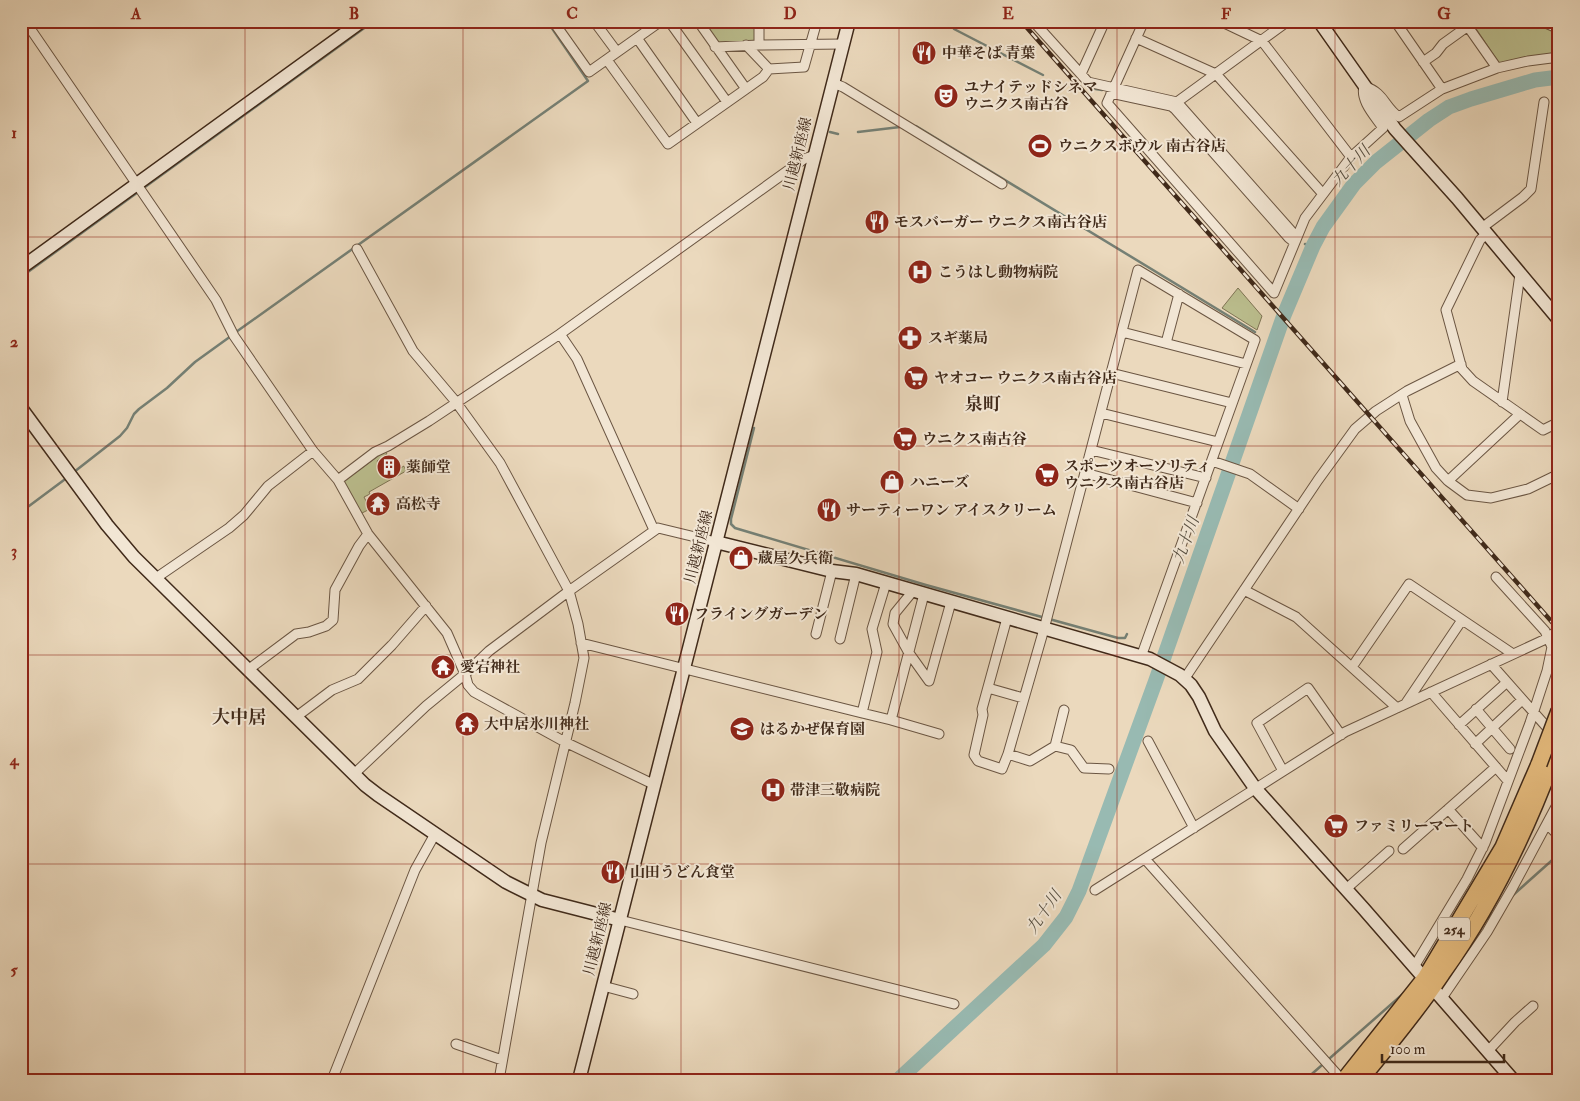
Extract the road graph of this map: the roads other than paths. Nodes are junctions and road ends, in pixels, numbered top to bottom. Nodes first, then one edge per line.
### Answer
1 (25, 21) edge
2 (362, 21) edge
3 (553, 21) edge
4 (594, 21) edge
5 (662, 21) edge
6 (669, 21) edge
7 (698, 21) edge
8 (759, 21) edge
9 (817, 21) edge
10 (849, 21) edge
11 (1105, 21) edge
12 (1144, 21) edge
13 (1288, 21) edge
14 (1319, 21) edge
15 (1395, 21) edge
16 (1542, 21) edge
17 (1036, 22) edge
18 (1227, 23) edge
19 (1466, 24) edge
20 (649, 25) edge
21 (1559, 29) edge
22 (637, 38) junction
23 (1136, 38) junction
24 (1262, 41) junction
25 (759, 44) junction
26 (811, 44) junction
27 (843, 44) junction
28 (746, 45) junction
29 (716, 47) junction
30 (617, 52) junction
31 (1559, 56) edge
32 (606, 60) junction
33 (1423, 62) junction
34 (1497, 68) junction
35 (768, 69) junction
36 (1081, 74) junction
37 (1216, 74) junction
38 (833, 83) junction
39 (1364, 86) junction
40 (746, 89) junction
41 (1442, 89) junction
42 (1112, 90) junction
43 (727, 102) junction
44 (1544, 102) dead end
45 (1174, 104) junction
46 (697, 123) junction
47 (815, 155) junction
48 (1351, 157) junction
49 (137, 184) junction
50 (1002, 184) dead end
51 (1323, 194) junction
52 (1485, 230) junction
53 (1296, 239) junction
54 (357, 249) dead end
55 (21, 268) edge
56 (1520, 274) junction
57 (1179, 294) junction
58 (1559, 320) edge
59 (1122, 332) junction
60 (560, 334) junction
61 (1166, 343) junction
62 (1246, 364) junction
63 (1461, 364) junction
64 (1111, 373) junction
65 (1402, 395) junction
66 (456, 402) junction
67 (1502, 402) junction
68 (1232, 403) junction
69 (21, 408) edge
70 (1101, 413) junction
71 (1520, 414) junction
72 (1559, 422) edge
73 (1218, 442) junction
74 (1091, 450) junction
75 (313, 452) junction
76 (1216, 462) junction
77 (1085, 473) junction
78 (1559, 474) edge
79 (1206, 478) junction
80 (338, 480) junction
81 (1448, 481) junction
82 (1197, 503) junction
83 (1299, 509) junction
84 (654, 530) junction
85 (368, 534) junction
86 (716, 542) junction
87 (832, 571) junction
88 (856, 574) junction
89 (1496, 577) dead end
90 (156, 578) junction
91 (886, 583) junction
92 (1244, 590) junction
93 (569, 591) junction
94 (919, 592) junction
95 (952, 602) junction
96 (426, 606) junction
97 (1007, 618) junction
98 (1462, 620) junction
99 (1044, 628) junction
100 (1559, 630) edge
101 (816, 634) dead end
102 (1548, 638) junction
103 (840, 639) dead end
104 (581, 643) junction
105 (909, 653) junction
106 (1513, 654) junction
107 (1146, 658) junction
108 (1491, 664) junction
109 (1352, 667) junction
110 (685, 668) junction
111 (249, 669) junction
112 (465, 674) junction
113 (1185, 678) junction
114 (1506, 682) junction
115 (988, 688) junction
116 (1431, 692) junction
117 (1023, 698) junction
118 (1522, 700) junction
119 (1406, 703) junction
120 (1397, 708) junction
121 (1476, 709) junction
122 (1064, 710) dead end
123 (1559, 711) edge
124 (1533, 712) junction
125 (862, 713) junction
126 (296, 717) junction
127 (891, 720) junction
128 (1459, 725) junction
129 (1492, 728) junction
130 (939, 734) dead end
131 (1341, 735) junction
132 (1148, 741) dead end
133 (565, 742) junction
134 (1559, 742) edge
135 (1475, 744) junction
136 (1055, 746) junction
137 (1510, 749) dead end
138 (1008, 754) junction
139 (1544, 767) junction
140 (1496, 768) junction
141 (1109, 769) dead end
142 (1284, 771) junction
143 (354, 774) junction
144 (1508, 781) junction
145 (655, 785) junction
146 (1255, 788) junction
147 (1559, 801) edge
148 (1448, 808) junction
149 (1547, 824) junction
150 (1194, 828) junction
151 (435, 834) junction
152 (1559, 836) edge
153 (1483, 848) junction
154 (1403, 849) dead end
155 (1389, 852) dead end
156 (1144, 859) junction
157 (1346, 889) junction
158 (1095, 890) dead end
159 (532, 895) junction
160 (620, 920) junction
161 (1414, 967) junction
162 (603, 986) junction
163 (1433, 988) junction
164 (633, 994) dead end
165 (954, 1004) dead end
166 (1533, 1006) dead end
167 (456, 1044) dead end
168 (1488, 1051) junction
169 (502, 1060) junction
170 (332, 1080) edge
171 (498, 1080) edge
172 (579, 1080) edge
173 (1343, 1080) edge
174 (1360, 1080) edge
175 (1513, 1080) edge

1 - 49 street
2 - 49 street
3 - 32 street
4 - 30 street
5 - 20 street
6 - 43 street
7 - 29 street
8 - 25 street
9 - 26 street
10 - 27 street, 川越新座線
11 - 36 street
12 - 23 street
13 - 24 street
14 - 39 street
15 - 33 street
16 - 21 street
17 - 36 street
18 - 24 street
19 - 33 street
19 - 34 street
20 - 22 street
22 - 30 street
22 - 46 street
23 - 37 street
23 - 42 street
24 - 37 street
24 - 48 street
25 - 26 street
25 - 28 street
26 - 27 street
26 - 35 street
27 - 38 street, 川越新座線
28 - 29 street
28 - 35 street
29 - 40 street
30 - 32 street
31 - 34 street
32 - 46 street
33 - 41 street
34 - 41 street
35 - 40 street
36 - 42 street
37 - 45 street
37 - 51 street
38 - 47 street, 川越新座線
38 - 50 street
39 - 41 street
39 - 48 street
39 - 52 street
40 - 43 street
42 - 45 street
42 - 53 street
43 - 46 street
44 - 52 street
45 - 53 street
47 - 60 street
47 - 86 street, 川越新座線
48 - 51 street
49 - 55 street
49 - 75 street
51 - 53 street
52 - 56 street
52 - 63 street
54 - 66 street
56 - 58 street
56 - 67 street
57 - 59 street
57 - 61 street
57 - 62 street
59 - 61 street
59 - 64 street
60 - 66 street
60 - 84 street
61 - 62 street
62 - 68 street
63 - 65 street
63 - 67 street
64 - 68 street
64 - 70 street
65 - 81 street
65 - 83 street
66 - 80 street
66 - 93 street
67 - 71 street
68 - 73 street
69 - 90 street
70 - 73 street
70 - 74 street
71 - 72 street
71 - 81 street
73 - 76 street
74 - 77 street
74 - 79 street
75 - 80 street
75 - 90 street
76 - 79 street
76 - 83 street
77 - 82 street
77 - 99 street
78 - 81 street
79 - 82 street
80 - 85 street
82 - 107 street
83 - 92 street
84 - 86 street
84 - 93 street
85 - 96 street
85 - 111 street
86 - 87 street
86 - 110 street, 川越新座線
87 - 88 street
87 - 101 street
88 - 91 street
88 - 103 street
89 - 102 street
90 - 111 street
91 - 94 street
91 - 125 street
92 - 109 street
92 - 113 street
93 - 104 street
93 - 112 street
94 - 95 street
94 - 105 street
94 - 105 street
95 - 97 street
95 - 105 street
96 - 112 street
96 - 126 street
97 - 99 street
97 - 115 street
98 - 106 street
98 - 109 street
98 - 119 street
99 - 107 street
99 - 117 street
100 - 102 street
102 - 106 street
102 - 124 street
104 - 110 street
104 - 133 street
105 - 127 street
106 - 108 street
107 - 113 street
108 - 114 street
108 - 116 street
109 - 120 street
110 - 125 street
110 - 145 street, 川越新座線
111 - 126 street
112 - 133 street
112 - 143 street
113 - 146 street
114 - 118 street
114 - 121 street
115 - 117 street
115 - 138 street
116 - 119 street
116 - 128 street
117 - 138 street
118 - 124 street
118 - 129 street
119 - 120 street
120 - 131 street
121 - 128 street
121 - 129 street
122 - 136 street
123 - 139 highway, 254, bridge
124 - 134 street
124 - 144 street
125 - 127 street
126 - 143 street
127 - 130 street
128 - 135 street
129 - 135 street
129 - 137 street
131 - 142 street
131 - 142 street
132 - 150 street
133 - 145 street
133 - 159 street
134 - 139 highway, 254
135 - 140 street
136 - 138 street
136 - 141 street
139 - 163 highway, 254
140 - 144 street
140 - 148 street
142 - 146 street
143 - 151 street
144 - 153 street
145 - 160 street, 川越新座線
146 - 150 street
146 - 157 street
147 - 149 street
148 - 153 street
148 - 154 street
149 - 152 street
149 - 163 street
150 - 156 street
151 - 159 street
151 - 170 street
153 - 161 street
155 - 157 street
156 - 158 street
156 - 173 street
157 - 161 street
159 - 160 street
159 - 169 street
160 - 162 street, 川越新座線
160 - 165 street
161 - 163 street
162 - 164 street
162 - 172 street, 川越新座線
163 - 168 street
163 - 173 highway, 254
163 - 174 highway, 254
166 - 168 street
167 - 169 street
168 - 175 street
169 - 171 street

